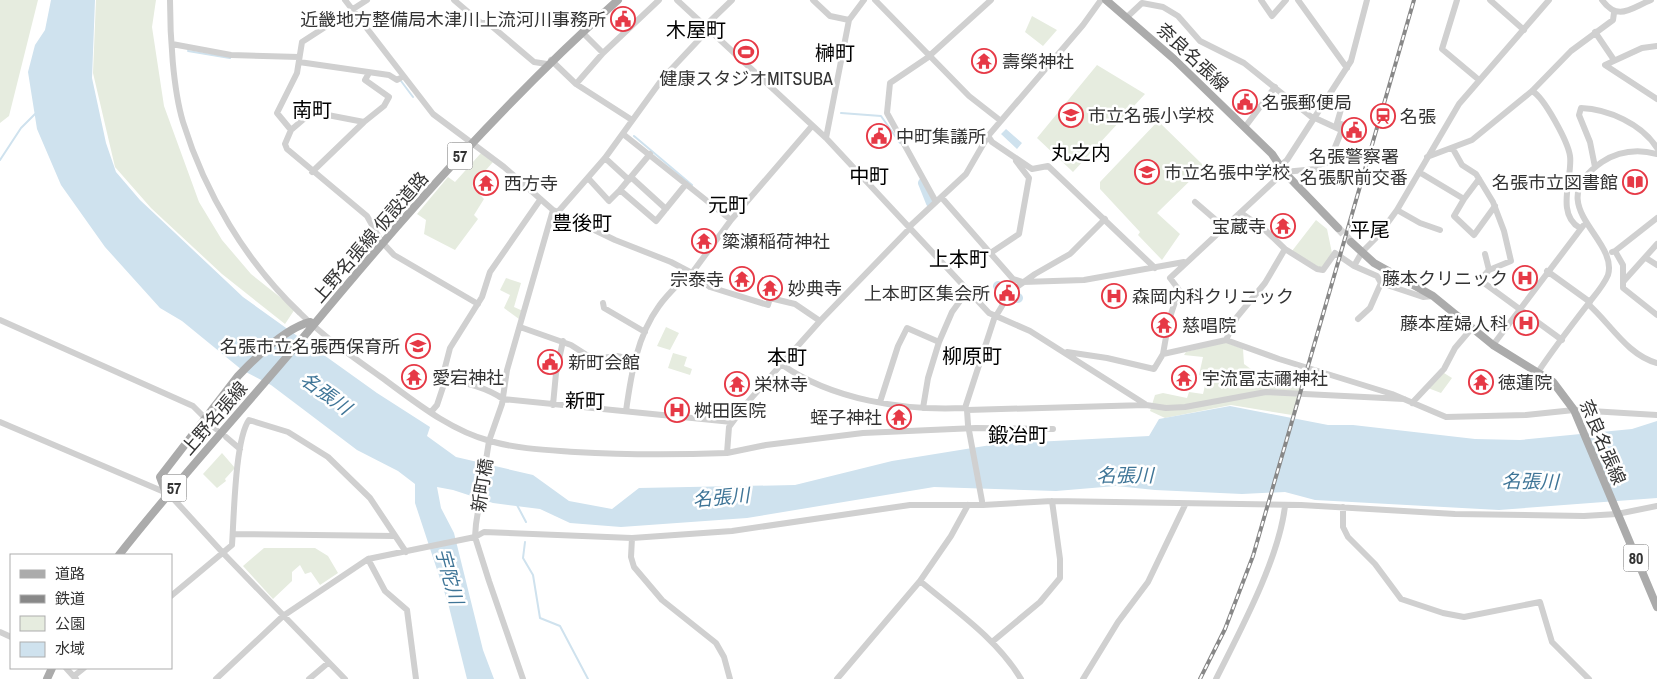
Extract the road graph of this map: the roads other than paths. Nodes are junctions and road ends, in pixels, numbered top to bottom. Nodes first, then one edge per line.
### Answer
1 (170, 0) edge
2 (345, 0) edge
3 (366, 0) edge
4 (454, 0) edge
5 (618, 0) edge
6 (659, 0) edge
7 (676, 0) edge
8 (732, 0) edge
9 (813, 0) edge
10 (864, 0) edge
11 (876, 0) edge
12 (991, 0) edge
13 (1101, 0) edge
14 (1106, 0) edge
15 (1261, 0) edge
16 (1286, 0) edge
17 (1298, 0) edge
18 (1367, 0) edge
19 (1457, 0) edge
20 (1490, 0) edge
21 (1549, 0) edge
22 (1602, 0) edge
23 (1651, 0) edge
24 (352, 11) junction
25 (1614, 12) junction
26 (1126, 18) junction
27 (849, 20) junction
28 (706, 29) junction
29 (1524, 30) junction
30 (582, 32) junction
31 (1595, 32) junction
32 (172, 44) junction
33 (1657, 46) edge
34 (603, 53) junction
35 (931, 54) junction
36 (299, 60) junction
37 (1614, 60) junction
38 (549, 62) junction
39 (1347, 68) junction
40 (369, 73) junction
41 (400, 78) junction
42 (1479, 80) junction
43 (576, 84) junction
44 (1275, 87) junction
45 (1532, 91) junction
46 (1656, 95) edge
47 (1327, 100) junction
48 (1315, 118) junction
49 (632, 120) junction
50 (364, 122) junction
51 (1001, 122) junction
52 (812, 126) junction
53 (1245, 127) junction
54 (291, 130) junction
55 (1342, 130) junction
56 (623, 134) junction
57 (988, 136) junction
58 (826, 138) junction
59 (471, 143) junction
60 (1657, 148) edge
61 (1453, 149) junction
62 (650, 154) junction
63 (1009, 154) junction
64 (1657, 154) edge
65 (605, 158) junction
66 (1427, 158) junction
67 (1595, 167) junction
68 (1283, 169) junction
69 (312, 172) junction
70 (1419, 172) junction
71 (588, 178) junction
72 (631, 179) junction
73 (1479, 179) junction
74 (686, 184) junction
75 (620, 190) junction
76 (942, 198) junction
77 (540, 200) junction
78 (1464, 200) junction
79 (1195, 202) dead end
80 (933, 204) junction
81 (1495, 206) junction
82 (666, 209) junction
83 (1397, 210) junction
84 (555, 212) junction
85 (1241, 213) junction
86 (1657, 218) edge
87 (1105, 219) junction
88 (731, 220) junction
89 (1583, 226) junction
90 (1224, 227) junction
91 (909, 228) junction
92 (1338, 228) tunnel mouth
93 (1440, 230) dead end
94 (384, 242) junction
95 (1351, 242) tunnel mouth
96 (1657, 244) edge
97 (1285, 249) junction
98 (1615, 251) junction
99 (992, 252) junction
100 (1362, 252) junction
101 (1485, 254) dead end
102 (1607, 254) junction
103 (1646, 258) junction
104 (1184, 262) junction
105 (1657, 265) edge
106 (1354, 266) junction
107 (1154, 268) junction
108 (1489, 270) junction
109 (1547, 271) junction
110 (691, 272) junction
111 (1023, 282) junction
112 (1624, 282) junction
113 (1381, 283) junction
114 (968, 290) junction
115 (1433, 296) junction
116 (603, 303) dead end
117 (1589, 303) junction
118 (478, 304) junction
119 (1519, 308) junction
120 (1657, 315) edge
121 (996, 316) junction
122 (1358, 319) dead end
123 (0, 320) edge
124 (820, 321) junction
125 (312, 324) junction
126 (520, 327) junction
127 (1472, 328) junction
128 (645, 332) junction
129 (1226, 340) junction
130 (1562, 340) junction
131 (563, 342) junction
132 (939, 342) junction
133 (1493, 344) junction
134 (1065, 352) junction
135 (1163, 354) junction
136 (634, 360) junction
137 (1657, 362) edge
138 (781, 364) junction
139 (1538, 372) junction
140 (445, 381) junction
141 (1404, 399) junction
142 (503, 400) junction
143 (880, 402) junction
144 (1412, 403) junction
145 (553, 404) junction
146 (1146, 405) junction
147 (923, 408) junction
148 (966, 409) junction
149 (1574, 410) junction
150 (626, 411) junction
151 (431, 412) junction
152 (1657, 415) edge
153 (206, 417) junction
154 (0, 422) edge
155 (732, 422) junction
156 (216, 429) dead end
157 (1053, 429) dead end
158 (226, 437) dead end
159 (489, 443) junction
160 (240, 450) junction
161 (727, 453) junction
162 (167, 493) junction
163 (1052, 501) junction
164 (983, 503) junction
165 (968, 505) junction
166 (1185, 505) junction
167 (1285, 506) junction
168 (1657, 506) edge
169 (1343, 507) junction
170 (1616, 512) junction
171 (233, 534) junction
172 (395, 536) junction
173 (473, 537) junction
174 (632, 538) junction
175 (407, 552) junction
176 (223, 553) junction
177 (120, 554) edge
178 (368, 559) junction
179 (920, 581) junction
180 (172, 595) edge
181 (1657, 607) edge
182 (283, 616) junction
183 (992, 642) junction
184 (328, 663) junction
185 (216, 679) edge
186 (309, 679) edge
187 (345, 679) edge
188 (416, 679) edge
189 (523, 679) edge
190 (730, 679) edge
191 (837, 679) edge
192 (1021, 679) edge
193 (1083, 679) edge
194 (1216, 679) edge
195 (1588, 679) edge

1 - 32 street
2 - 24 street
3 - 24 street
4 - 38 street
5 - 30 main road, 上野名張線 仮設道路 / 57
6 - 34 street
7 - 28 street
8 - 28 street
9 - 27 street
10 - 27 street
11 - 35 street
12 - 35 street
13 - 51 street
14 - 26 main road, 奈良名張線
15 - 16 street
17 - 39 street
18 - 39 street
19 - 42 street
20 - 29 street
21 - 29 street
22 - 25 street
23 - 25 street
24 - 36 street
24 - 41 street
25 - 31 street
26 - 44 street
26 - 53 main road, 奈良名張線
27 - 58 street
28 - 49 street
28 - 52 street
29 - 42 street
30 - 34 street
30 - 38 main road, 上野名張線 仮設道路 / 57
31 - 37 street
31 - 45 street
32 - 36 street
32 - 125 street
33 - 37 street
34 - 43 street
35 - 51 street
35 - 80 street
36 - 40 street
36 - 54 street
37 - 46 street
38 - 43 street
38 - 59 main road, 上野名張線 仮設道路 / 57
39 - 47 street
40 - 41 street
40 - 50 street
41 - 59 street
42 - 66 street
43 - 49 street
44 - 48 street
44 - 53 street
45 - 61 street
45 - 89 street
47 - 48 street
47 - 55 street
48 - 55 street
48 - 68 street
49 - 56 street
50 - 54 street
50 - 69 street
51 - 57 street
52 - 58 street
52 - 88 street
53 - 68 main road, 奈良名張線
54 - 69 street
55 - 68 street
56 - 62 street
56 - 65 street
57 - 63 street
57 - 76 street
58 - 91 street
59 - 77 street
59 - 94 main road, 上野名張線 仮設道路 / 57
60 - 67 street
61 - 66 street
61 - 73 street
62 - 72 street
62 - 74 street
63 - 87 street
63 - 99 street
64 - 67 street
65 - 71 street
65 - 72 street
66 - 70 street
67 - 89 street
68 - 85 street
68 - 92 main road, 奈良名張線
69 - 94 street
70 - 78 street
70 - 83 street
71 - 75 street
71 - 84 street
72 - 75 street
72 - 82 street
73 - 78 street
73 - 81 street
74 - 82 street
74 - 88 street
75 - 82 street
76 - 80 street
76 - 99 street
77 - 84 street
77 - 118 street
78 - 81 street
79 - 90 street
80 - 91 street
81 - 108 street
83 - 93 street
83 - 100 street
84 - 110 street
84 - 126 street, 新町橋
85 - 90 street
85 - 97 street
86 - 98 street
87 - 107 street
87 - 111 street
88 - 110 street
89 - 102 street
89 - 109 street
90 - 104 street
91 - 114 street
91 - 124 street
94 - 118 street
94 - 125 main road, 上野名張線 仮設道路 / 57
95 - 100 main road, 奈良名張線 / 80
96 - 103 street
97 - 106 street
97 - 129 street
98 - 102 street
98 - 112 street
99 - 111 street
100 - 106 street
100 - 115 main road, 奈良名張線 / 80
101 - 108 street
102 - 117 street
103 - 105 street
103 - 112 street
104 - 107 street
104 - 135 street
106 - 113 street
107 - 111 street
108 - 119 street
109 - 117 street
109 - 119 street
110 - 124 street
110 - 128 street
111 - 121 street
112 - 120 street
113 - 115 street
113 - 122 street
114 - 121 street
114 - 132 street
115 - 127 main road, 奈良名張線 / 80
116 - 128 street
117 - 130 street
117 - 137 street
118 - 140 street
119 - 130 street
119 - 133 street
121 - 134 street
121 - 148 street
123 - 153 street
124 - 138 street
125 - 151 street
125 - 153 main road, 上野名張線 仮設道路 / 57
125 - 162 main road, 上野名張線 / 57
126 - 131 street
126 - 142 street, 新町橋
127 - 133 main road, 奈良名張線 / 80
127 - 144 street
128 - 136 street
129 - 135 street
129 - 141 street
130 - 139 street
131 - 136 street
131 - 145 street
132 - 143 street
132 - 147 street
133 - 139 main road, 奈良名張線 / 80
134 - 135 street
134 - 146 street
136 - 150 street
138 - 143 street
138 - 155 street
139 - 149 main road, 奈良名張線 / 80
140 - 142 street
140 - 151 street
141 - 144 street
141 - 146 street
142 - 145 street
142 - 159 street, 新町橋
143 - 147 street
144 - 149 street
145 - 150 street
146 - 148 street
147 - 148 street
148 - 164 street, bridge
149 - 152 street
149 - 170 main road, 奈良名張線 / 80
150 - 155 street
151 - 159 street
153 - 156 street
153 - 162 main road, 上野名張線 仮設道路 / 57
154 - 162 street
155 - 161 street
157 - 161 street
158 - 160 street
159 - 161 street
159 - 173 street, 新町橋
160 - 171 street
160 - 172 street
162 - 176 street
162 - 177 main road, 上野名張線 / 57
163 - 164 street
163 - 166 street
163 - 183 street
164 - 165 street
165 - 174 street
165 - 179 street
166 - 167 street
166 - 193 street
167 - 169 street
167 - 194 street
168 - 170 street
169 - 170 street
169 - 195 street
170 - 181 main road, 奈良名張線 / 80
171 - 172 street
171 - 176 street
172 - 175 street
173 - 174 street
173 - 175 street
173 - 189 street, 新町橋
174 - 190 street
175 - 178 street
176 - 180 street
176 - 182 street
178 - 182 street
178 - 188 street
179 - 183 street
179 - 191 street
182 - 184 street
182 - 185 street
183 - 192 street
184 - 186 street
184 - 187 street

